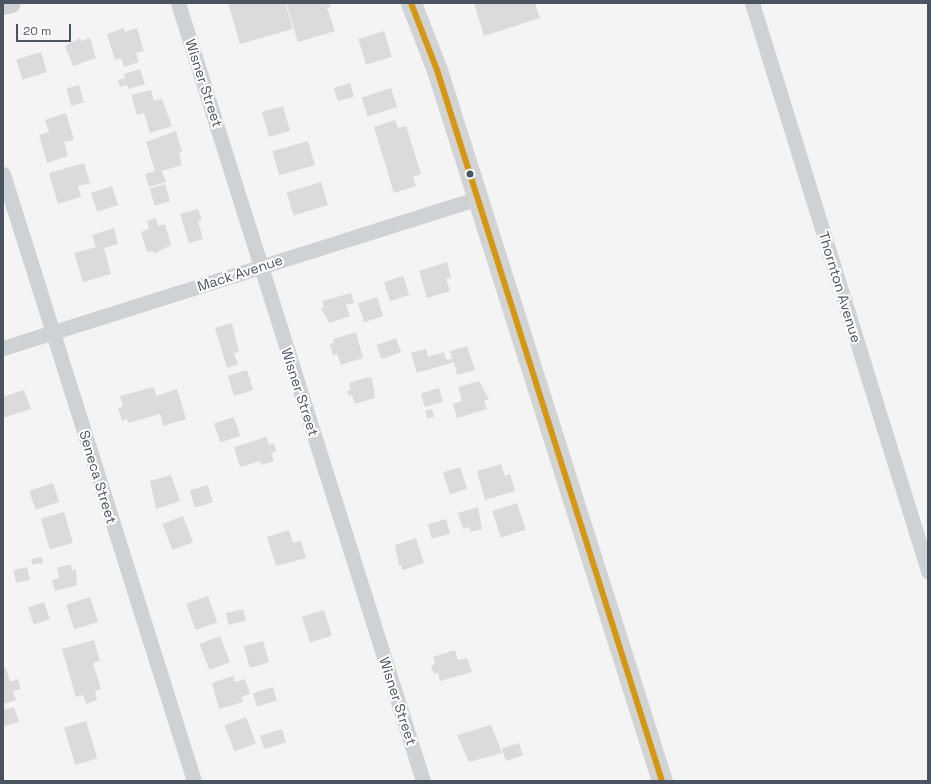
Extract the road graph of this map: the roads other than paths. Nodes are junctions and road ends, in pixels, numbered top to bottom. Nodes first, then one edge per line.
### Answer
1 (11, 3) edge
2 (178, 3) edge
3 (411, 3) edge
4 (752, 3) edge
5 (3, 5) edge
6 (3, 174) edge
7 (478, 198) junction
8 (261, 266) junction
9 (53, 332) junction
10 (3, 348) edge
11 (928, 571) edge
12 (194, 781) edge
13 (423, 781) edge
14 (662, 781) edge

1 - 5 street
2 - 8 street, Wisner Street
3 - 7 main road
4 - 11 street, Thornton Avenue
6 - 9 street, Seneca Street
7 - 8 street, Mack Avenue
7 - 14 main road
8 - 9 street, Mack Avenue
8 - 13 street, Wisner Street
9 - 10 street, Mack Avenue
9 - 12 street, Seneca Street

